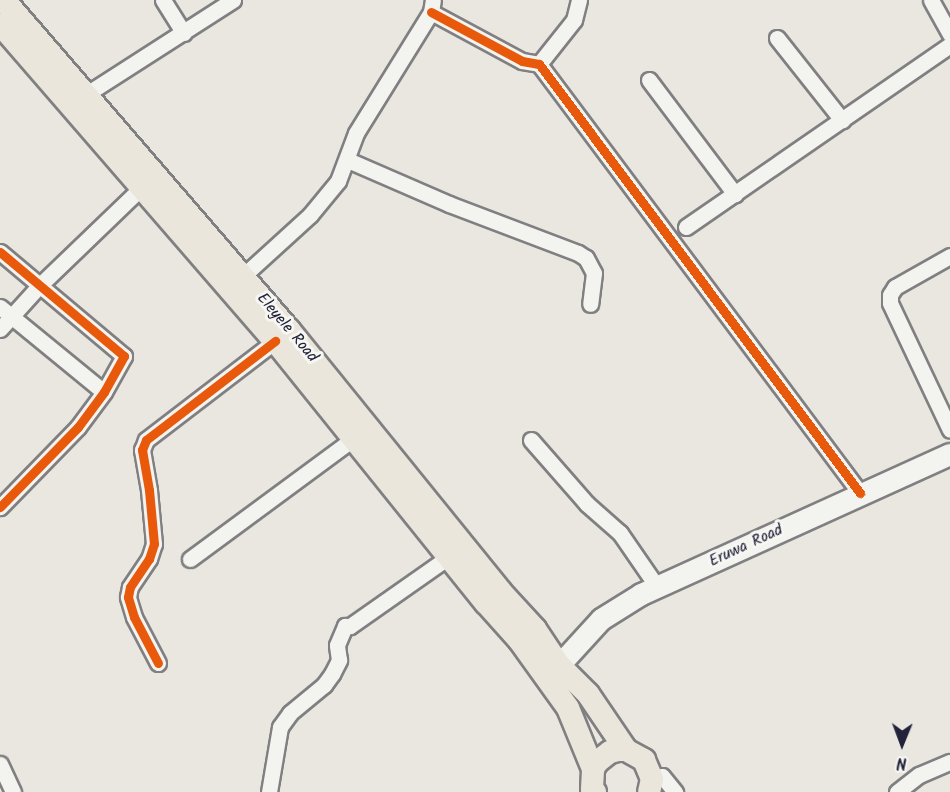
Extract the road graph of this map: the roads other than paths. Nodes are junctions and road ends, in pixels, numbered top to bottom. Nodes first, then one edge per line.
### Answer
1 (4, 0) edge
2 (163, 0) edge
3 (233, 0) edge
4 (579, 0) edge
5 (931, 0) edge
6 (432, 6) edge
7 (0, 24) edge
8 (184, 33) junction
9 (950, 34) edge
10 (777, 38) dead end
11 (950, 45) edge
12 (539, 64) junction
13 (649, 80) dead end
14 (85, 95) junction
15 (842, 120) junction
16 (348, 160) junction
17 (142, 187) junction
18 (735, 194) junction
19 (686, 227) dead end
20 (0, 252) edge
21 (950, 256) edge
22 (243, 276) junction
23 (39, 286) junction
24 (590, 304) dead end
25 (6, 312) edge
26 (0, 329) edge
27 (275, 341) junction
28 (104, 392) junction
29 (950, 430) edge
30 (354, 438) junction
31 (531, 440) dead end
32 (950, 453) edge
33 (403, 485) junction
34 (860, 493) junction
35 (0, 507) edge
36 (439, 529) junction
37 (450, 556) junction
38 (190, 559) dead end
39 (658, 588) junction
40 (158, 663) dead end
41 (553, 673) junction
42 (626, 750) junction
43 (950, 762) edge
44 (0, 764) edge
45 (593, 769) junction
46 (650, 786) edge
47 (13, 792) edge
48 (269, 792) edge
49 (595, 792) edge
50 (675, 792) edge
51 (897, 792) edge

1 - 14 main road, Eleyele Road
2 - 8 street
3 - 8 street
4 - 12 street
5 - 9 street
6 - 12 street
6 - 16 street
7 - 17 main road, Eleyele Road
8 - 14 street
10 - 15 street
11 - 15 street
12 - 34 street
13 - 18 street
14 - 22 main road, Eleyele Road
15 - 18 street
16 - 22 street
16 - 24 street
17 - 23 street
17 - 27 main road, Eleyele Road
18 - 19 street
20 - 23 street
21 - 29 street
22 - 33 main road, Eleyele Road
23 - 25 street
23 - 28 street
25 - 26 street
25 - 28 street
27 - 30 main road, Eleyele Road
27 - 40 street
28 - 35 street
30 - 33 main road, Eleyele Road
30 - 38 street
31 - 39 street
32 - 34 main road, Eruwa Road
33 - 36 main road, Eleyele Road
34 - 39 main road, Eruwa Road
36 - 37 main road, Eleyele Road
36 - 41 main road, Eleyele Road
37 - 41 main road, Eleyele Road
37 - 48 street
39 - 41 main road, Eruwa Road
41 - 42 main road
41 - 45 main road
42 - 45 main road
42 - 46 main road
43 - 51 street
44 - 47 street
45 - 49 main road
46 - 50 street

